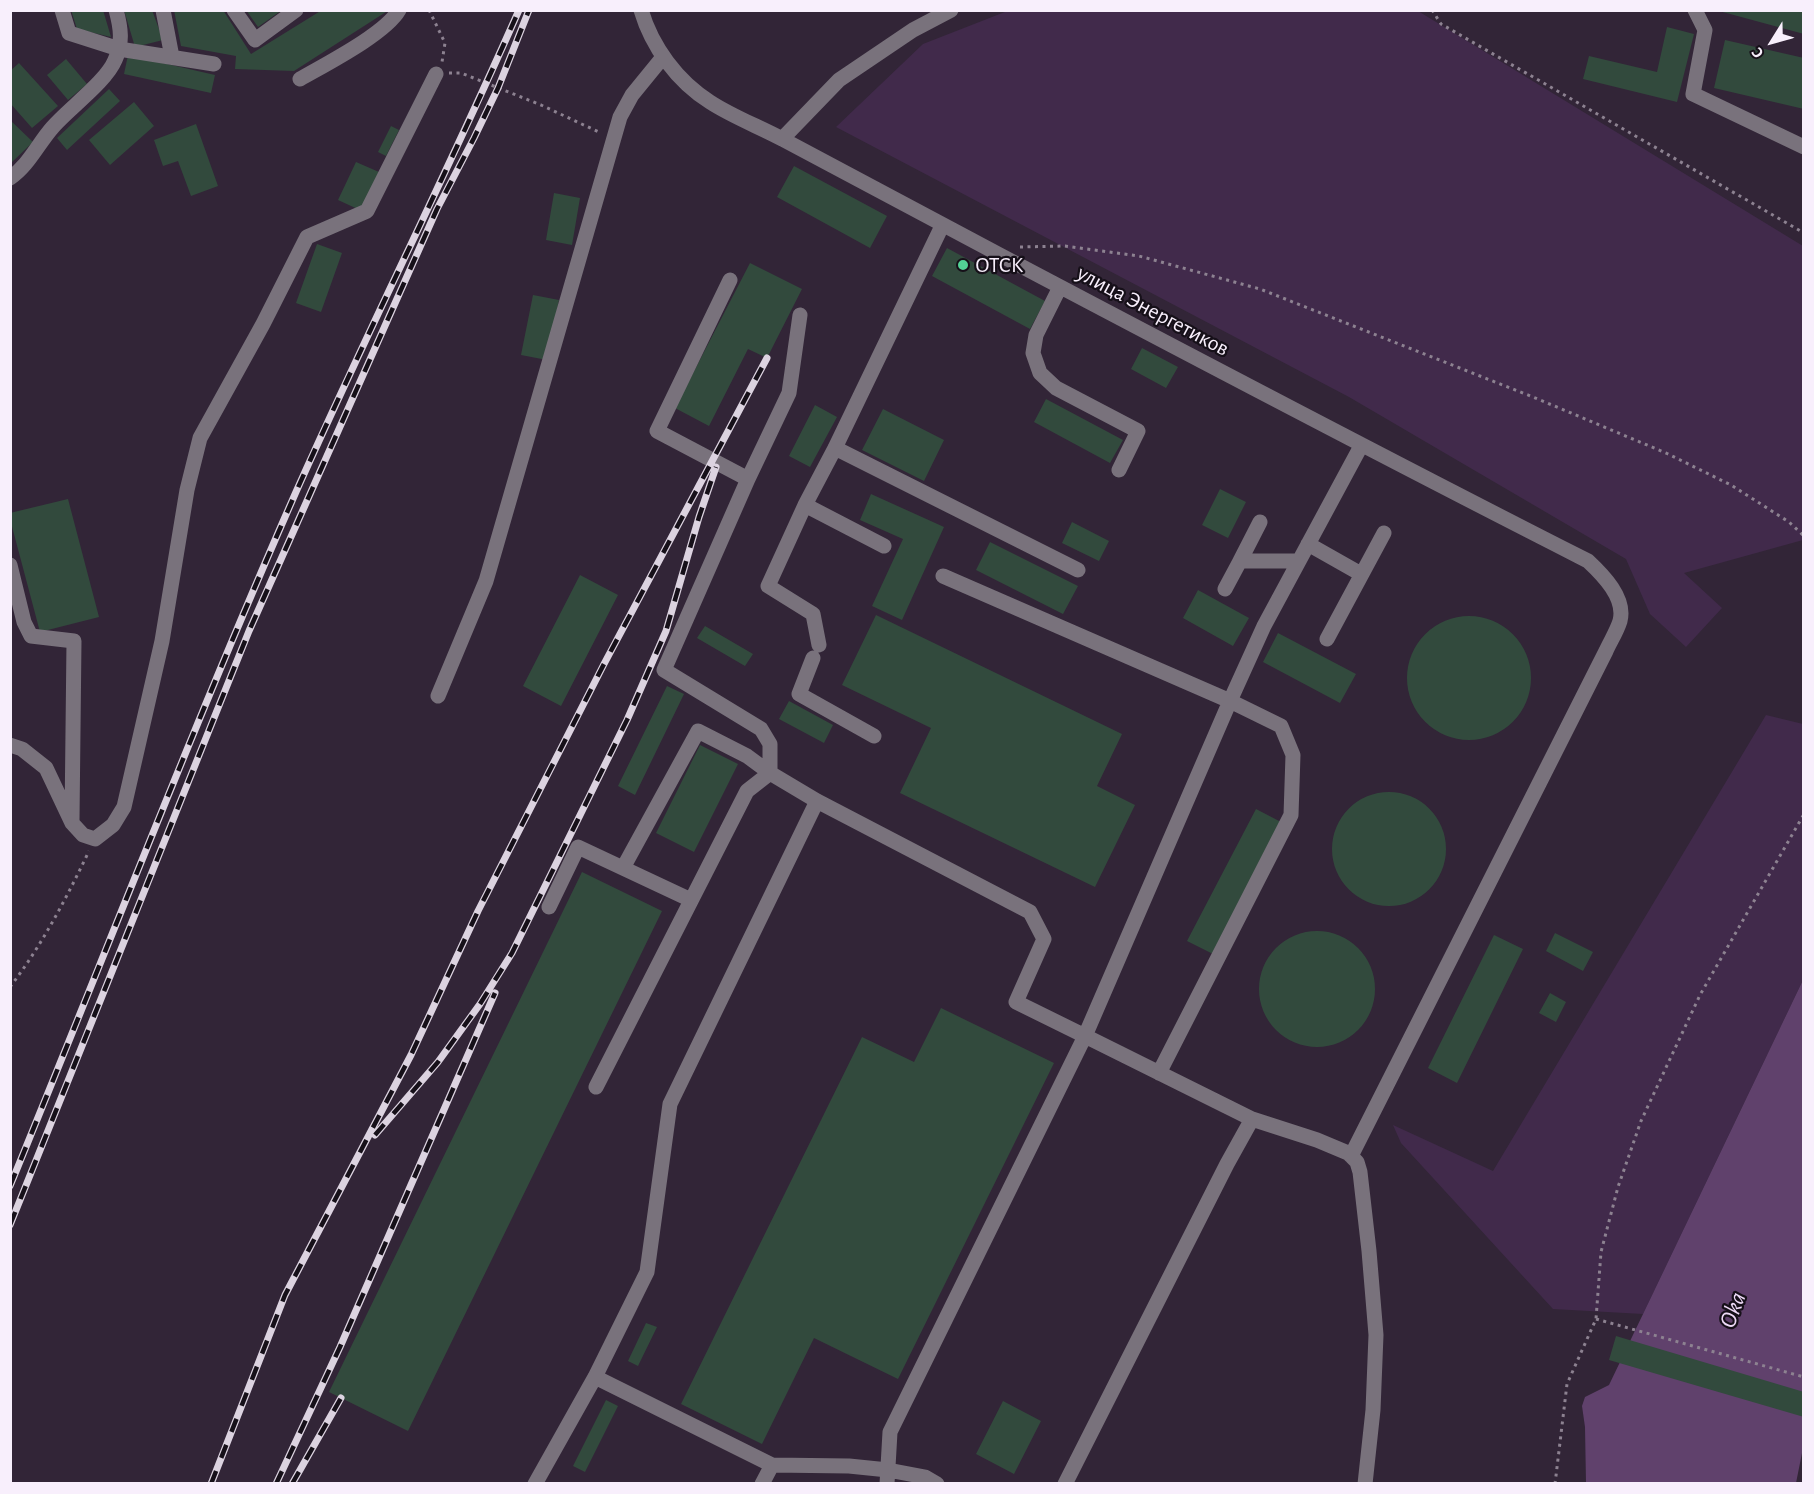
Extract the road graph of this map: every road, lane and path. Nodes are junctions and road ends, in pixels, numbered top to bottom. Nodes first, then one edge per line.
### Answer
1 (62, 10) edge
2 (116, 10) edge
3 (163, 10) edge
4 (234, 10) edge
5 (399, 10) edge
6 (429, 10) edge
7 (642, 10) edge
8 (951, 10) edge
9 (1432, 10) edge
10 (1695, 10) edge
11 (296, 11) edge
12 (119, 49) junction
13 (172, 57) junction
14 (663, 57) junction
15 (214, 64) dead end
16 (436, 74) junction
17 (300, 79) dead end
18 (614, 138) junction
19 (782, 139) junction
20 (1803, 147) edge
21 (10, 178) edge
22 (942, 226) junction
23 (1803, 233) edge
24 (1012, 247) dead end
25 (730, 280) dead end
26 (1060, 287) junction
27 (800, 315) dead end
28 (1360, 446) junction
29 (835, 448) junction
30 (1119, 471) dead end
31 (748, 479) junction
32 (805, 506) junction
33 (1260, 522) dead end
34 (1384, 533) dead end
35 (1803, 536) edge
36 (1308, 544) junction
37 (884, 546) dead end
38 (1240, 561) junction
39 (1298, 561) junction
40 (10, 565) edge
41 (1078, 570) dead end
42 (1361, 574) junction
43 (943, 576) dead end
44 (1225, 589) dead end
45 (1327, 639) dead end
46 (438, 696) dead end
47 (1230, 700) junction
48 (874, 736) dead end
49 (10, 745) edge
50 (770, 773) junction
51 (817, 801) junction
52 (1803, 814) edge
53 (72, 823) junction
54 (95, 839) junction
55 (623, 868) junction
56 (691, 900) junction
57 (549, 907) dead end
58 (10, 987) edge
59 (1085, 1036) junction
60 (1159, 1073) junction
61 (596, 1087) dead end
62 (1252, 1119) junction
63 (1350, 1156) junction
64 (1596, 1319) junction
65 (595, 1377) junction
66 (1803, 1377) edge
67 (772, 1465) junction
68 (888, 1477) edge
69 (535, 1484) edge
70 (762, 1484) edge
71 (937, 1484) edge
72 (1065, 1484) edge
73 (1365, 1484) edge
74 (1555, 1484) edge

1 - 12 street
2 - 12 street
3 - 13 street
4 - 11 street
5 - 17 street
6 - 16 path
7 - 14 street, улица Энергетиков
8 - 19 street
9 - 23 path
10 - 20 street
12 - 13 street
12 - 21 street
13 - 15 street
14 - 18 street
14 - 19 street, улица Энергетиков
16 - 18 path
16 - 54 street
18 - 46 street
19 - 22 street, улица Энергетиков
22 - 26 street, улица Энергетиков
22 - 29 street
24 - 35 path
25 - 31 street
26 - 28 street, улица Энергетиков
26 - 30 street
27 - 31 street
28 - 36 street
28 - 63 street, улица Энергетиков
29 - 32 street
29 - 41 street
31 - 50 street
32 - 37 street
32 - 48 street
33 - 38 street
34 - 42 street
36 - 39 street
36 - 42 street
38 - 39 street
38 - 44 street
39 - 47 street
40 - 53 street
42 - 45 street
43 - 47 street
47 - 59 street
47 - 60 street
49 - 53 street
50 - 51 street
50 - 55 street
50 - 56 street
51 - 59 street
51 - 65 street
52 - 64 path
53 - 54 street
54 - 58 path
55 - 56 street
55 - 57 street
56 - 61 street
59 - 60 street
59 - 68 street
60 - 62 street
62 - 63 street
62 - 72 street
63 - 73 street
64 - 66 path
64 - 74 path
65 - 67 street
65 - 69 street
67 - 68 street
67 - 70 street
68 - 71 street

